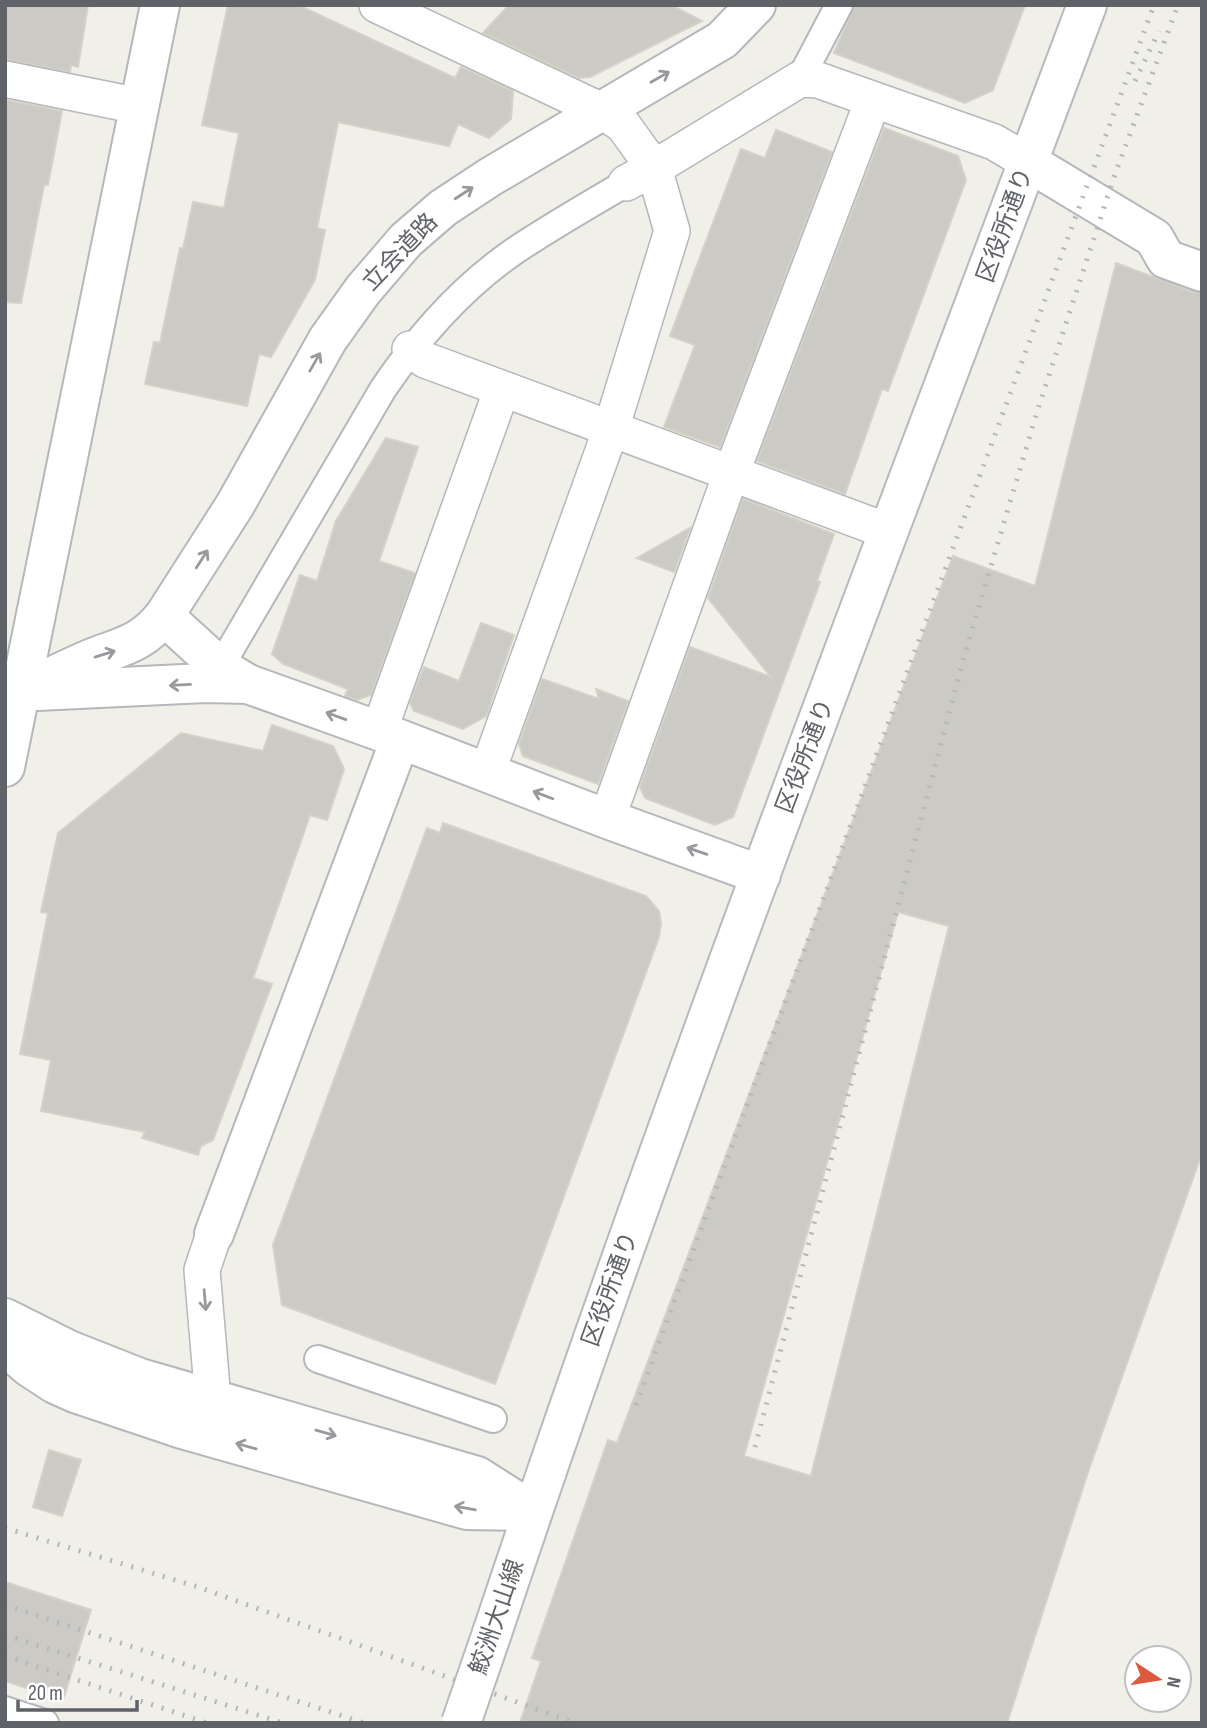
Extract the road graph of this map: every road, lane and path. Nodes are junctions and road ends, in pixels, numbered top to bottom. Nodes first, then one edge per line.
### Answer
1 (160, 5) edge
2 (377, 5) edge
3 (756, 5) edge
4 (839, 5) edge
5 (1087, 5) edge
6 (5, 79) edge
7 (800, 79) junction
8 (873, 100) junction
9 (139, 106) junction
10 (602, 111) junction
11 (1028, 162) junction
12 (640, 175) junction
13 (1202, 272) edge
14 (410, 349) junction
15 (502, 389) junction
16 (611, 429) junction
17 (731, 474) junction
18 (890, 532) junction
19 (164, 616) junction
20 (234, 676) junction
21 (13, 691) edge
22 (390, 736) junction
23 (5, 767) edge
24 (487, 773) junction
25 (607, 819) junction
26 (761, 875) junction
27 (214, 1234) joint
28 (7, 1339) edge
29 (318, 1359) dead end
30 (214, 1400) junction
31 (493, 1419) dead end
32 (533, 1511) junction
33 (5, 1710) edge
34 (44, 1723) edge
35 (461, 1723) edge

1 - 9 street
2 - 10 street
10 -> 3 street, 立会道路
4 - 7 street
5 - 11 street, 区役所通り
6 - 9 street
7 - 8 street
7 - 12 street
8 - 11 street
8 - 17 street
9 - 21 street
10 - 12 street
19 -> 10 street, 立会道路
11 - 13 street
11 - 18 street, 区役所通り
12 - 14 street
12 - 16 street
14 - 15 street
14 - 20 street
15 - 16 street
15 - 22 street
16 - 17 street
16 - 24 street
17 - 18 street
17 - 25 street
18 - 26 street, 区役所通り
19 - 20 street
21 -> 19 street, 立会道路
20 -> 21 street
22 -> 20 street
21 - 23 street
22 - 24 street
22 - 27 street
25 -> 24 street
26 -> 25 street
26 - 32 street, 区役所通り
27 -> 30 street
28 - 30 street
32 -> 28 street
29 - 31 street
30 -> 32 street
32 - 35 street, 鮫洲大山線, bridge
33 - 34 street

